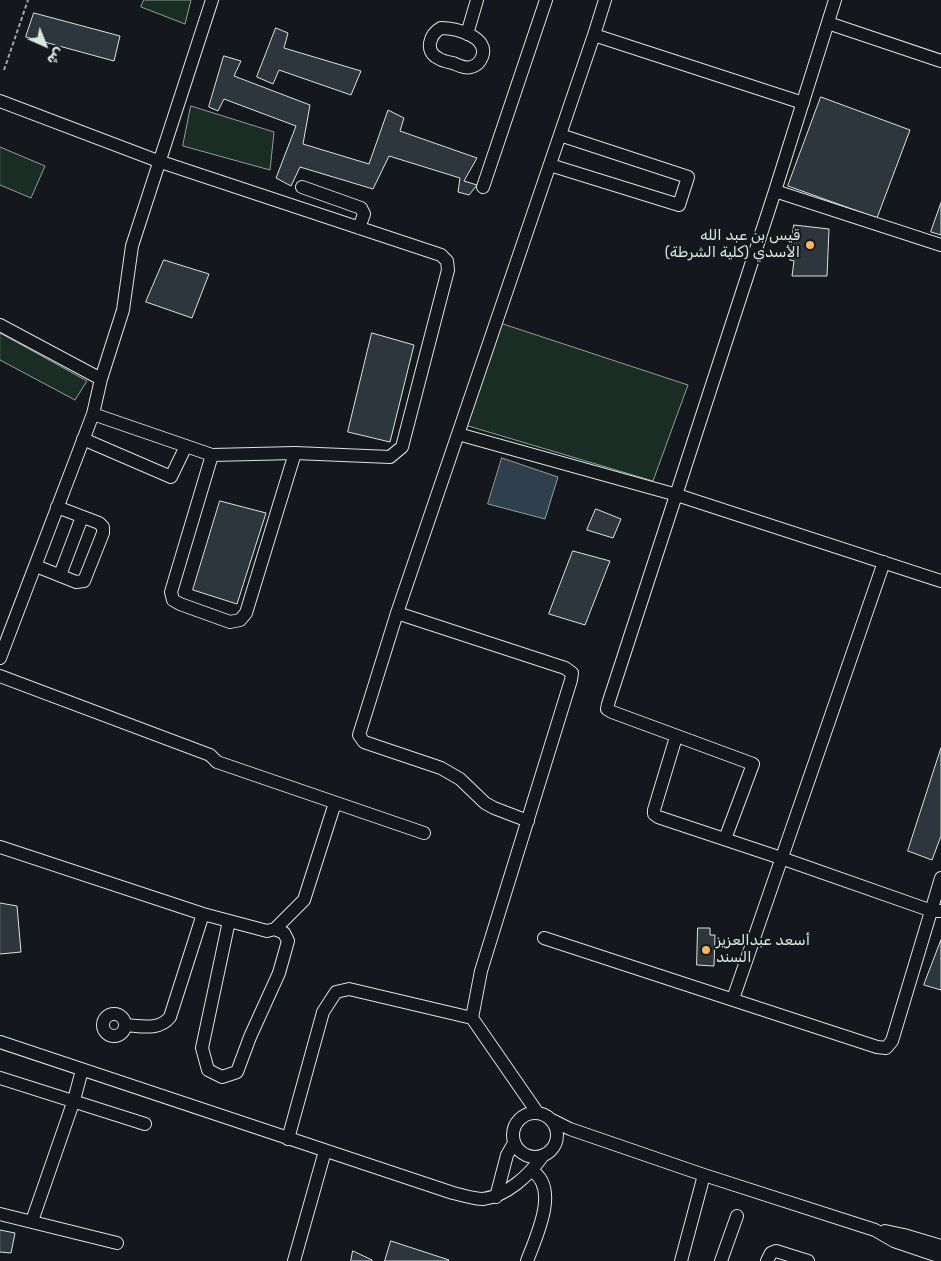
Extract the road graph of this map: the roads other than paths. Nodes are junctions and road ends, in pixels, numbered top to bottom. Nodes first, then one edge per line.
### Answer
1 (212, 0) edge
2 (477, 0) edge
3 (546, 0) edge
4 (605, 0) edge
5 (835, 0) edge
6 (828, 23) junction
7 (467, 34) dead end
8 (594, 35) junction
9 (941, 61) edge
10 (0, 101) edge
11 (803, 103) junction
12 (560, 135) junction
13 (158, 161) junction
14 (550, 165) junction
15 (483, 186) dead end
16 (302, 187) dead end
17 (775, 191) junction
18 (359, 228) junction
19 (941, 245) edge
20 (0, 324) edge
21 (101, 379) junction
22 (93, 414) junction
23 (458, 434) junction
24 (83, 439) junction
25 (186, 446) junction
26 (295, 453) junction
27 (212, 455) junction
28 (677, 495) junction
29 (57, 507) junction
30 (82, 516) junction
31 (884, 562) junction
32 (36, 566) junction
33 (60, 575) junction
34 (941, 581) edge
35 (397, 612) junction
36 (0, 658) edge
37 (0, 676) edge
38 (676, 737) junction
39 (335, 803) junction
40 (528, 821) junction
41 (424, 833) dead end
42 (725, 839) junction
43 (0, 847) edge
44 (782, 858) junction
45 (941, 879) edge
46 (937, 911) edge
47 (203, 914) junction
48 (230, 921) junction
49 (275, 929) junction
50 (544, 938) dead end
51 (733, 999) junction
52 (472, 1018) junction
53 (125, 1025) dead end
54 (0, 1042) edge
55 (82, 1070) junction
56 (0, 1078) edge
57 (74, 1100) junction
58 (537, 1112) junction
59 (552, 1120) junction
60 (145, 1124) dead end
61 (570, 1129) junction
62 (288, 1139) junction
63 (514, 1142) junction
64 (556, 1145) junction
65 (326, 1151) junction
66 (542, 1157) junction
67 (532, 1171) junction
68 (704, 1175) junction
69 (496, 1197) junction
70 (0, 1214) edge
71 (737, 1216) dead end
72 (32, 1221) junction
73 (875, 1230) junction
74 (117, 1243) dead end
75 (941, 1246) edge
76 (941, 1257) edge
77 (294, 1261) edge
78 (527, 1261) edge
79 (681, 1261) edge
80 (721, 1261) edge
81 (767, 1261) edge
82 (808, 1261) edge

1 - 13 lane
2 - 7 lane
3 - 15 lane
4 - 8 lane
5 - 6 lane
6 - 9 lane
6 - 11 lane
8 - 11 lane
8 - 12 lane
10 - 13 lane
11 - 17 lane
12 - 14 lane
12 - 14 lane
13 - 18 lane
13 - 21 lane
14 - 23 lane
16 - 18 lane
17 - 19 lane
17 - 28 lane
18 - 26 lane
20 - 21 lane
21 - 22 lane
22 - 24 lane
22 - 25 lane
23 - 28 lane
23 - 35 lane
24 - 25 lane
24 - 29 lane
25 - 27 lane
26 - 27 lane
26 - 27 lane
28 - 31 lane
28 - 38 lane
29 - 30 lane
29 - 32 lane
30 - 33 lane
30 - 33 lane
31 - 34 lane
31 - 44 lane
32 - 33 lane
32 - 36 lane
35 - 40 lane
35 - 40 lane
37 - 39 lane
38 - 42 lane
38 - 42 lane
39 - 41 lane
39 - 49 lane
40 - 52 lane
42 - 44 lane
43 - 47 lane
44 - 46 lane
44 - 51 lane
45 - 46 lane
46 - 51 lane
47 - 48 lane
47 - 53 lane
48 - 49 lane
48 - 49 lane
50 - 51 lane
52 - 58 lane
52 - 62 lane
54 - 55 lane
55 - 57 lane
55 - 62 lane
56 - 57 lane
57 - 60 lane
57 - 72 lane
58 - 59 lane
58 - 63 lane
59 - 61 lane
59 - 64 lane
61 - 64 lane
61 - 68 lane
62 - 65 lane
63 - 66 lane
63 - 69 lane
64 - 66 lane
65 - 69 lane
65 - 77 lane
66 - 67 lane
67 - 69 lane
67 - 78 lane
68 - 73 lane
68 - 79 lane
70 - 72 lane
71 - 80 lane
72 - 74 lane
73 - 75 lane
73 - 76 lane
81 - 82 lane

